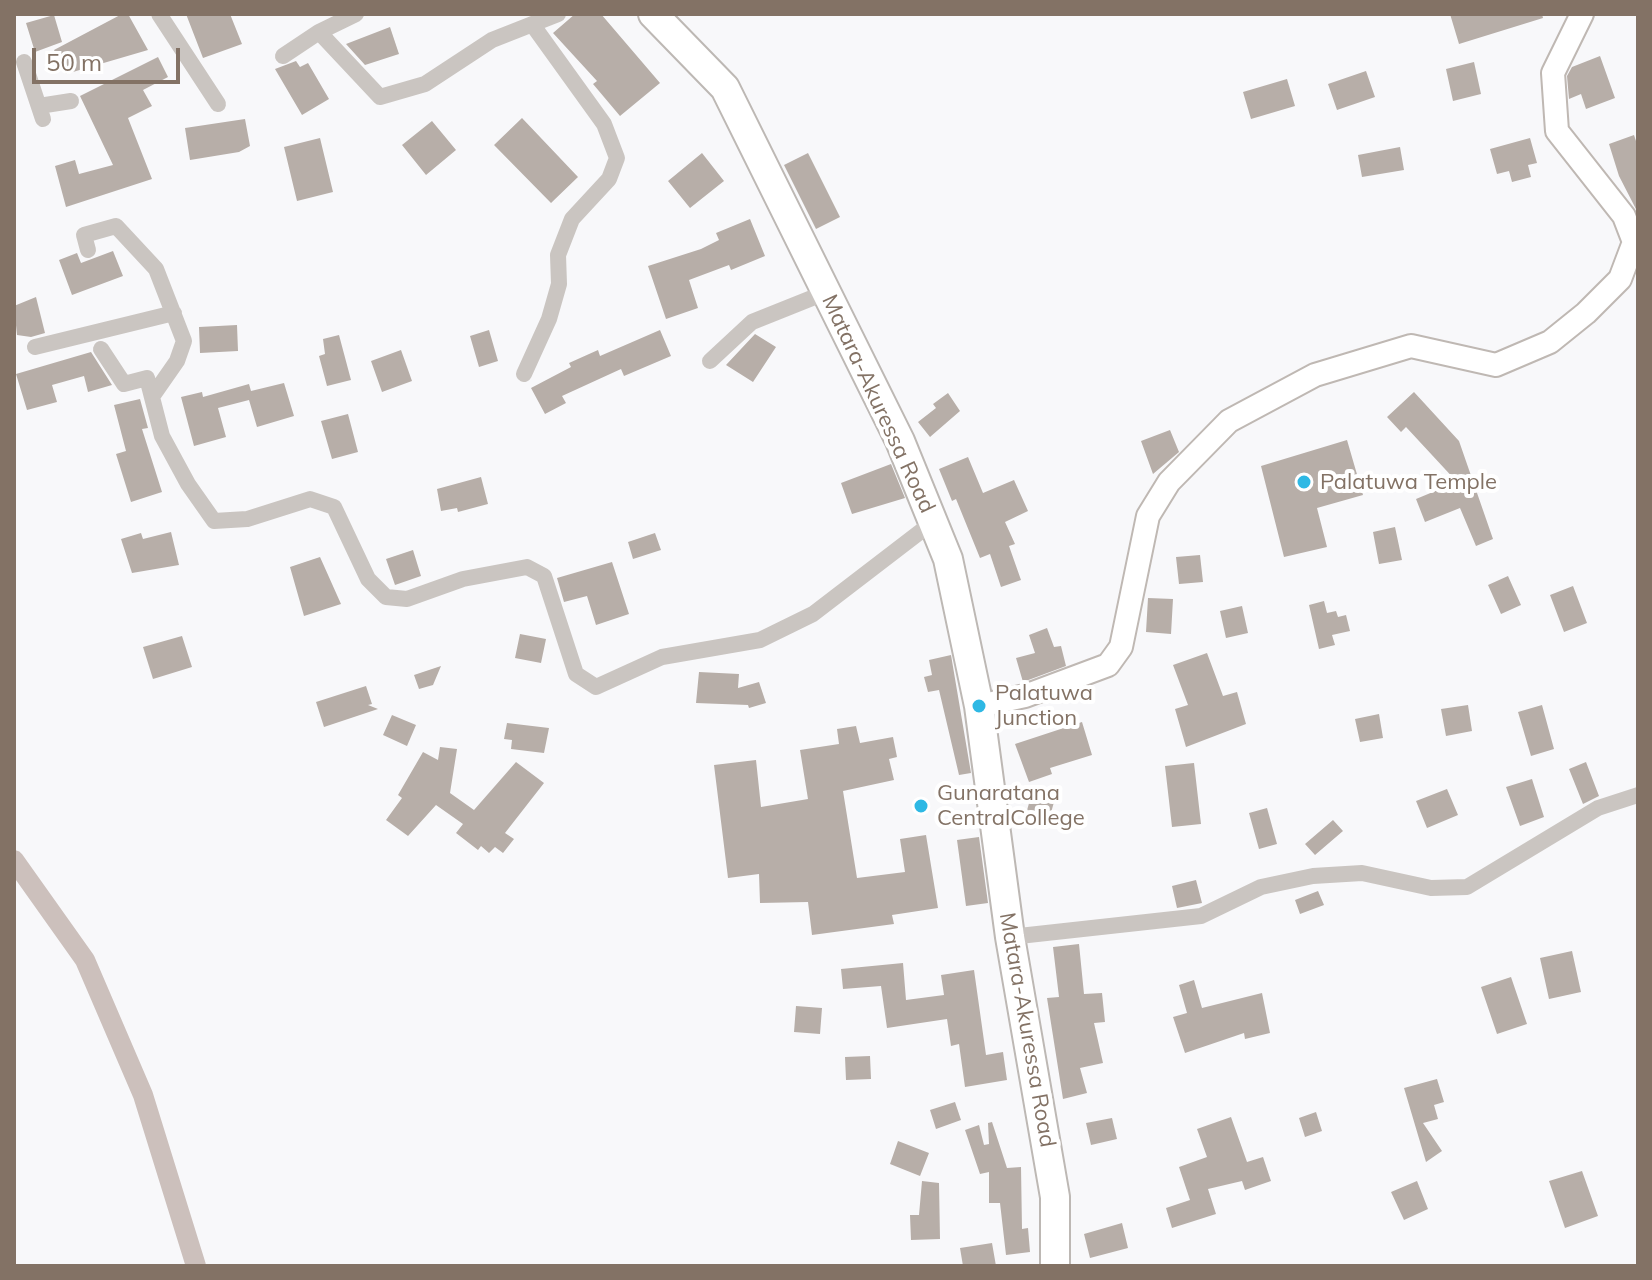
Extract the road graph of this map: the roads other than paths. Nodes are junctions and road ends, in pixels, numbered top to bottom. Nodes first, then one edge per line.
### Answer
1 (159, 14) edge
2 (356, 14) edge
3 (558, 14) edge
4 (653, 14) edge
5 (1582, 14) edge
6 (532, 24) junction
7 (319, 32) junction
8 (283, 56) dead end
9 (24, 62) dead end
10 (71, 101) dead end
11 (218, 104) dead end
12 (88, 250) dead end
13 (827, 292) junction
14 (174, 313) junction
15 (35, 347) dead end
16 (101, 349) dead end
17 (710, 361) dead end
18 (524, 374) dead end
19 (154, 394) junction
20 (933, 522) junction
21 (979, 706) junction
22 (1638, 795) edge
23 (1010, 937) junction
24 (1055, 1266) edge

1 - 11 street
2 - 7 street
3 - 6 street
4 - 13 highway, Matara-Akuressa Road
5 - 21 street
6 - 7 street
6 - 18 street
7 - 8 street
9 - 10 street
12 - 14 street
13 - 17 street
13 - 20 highway, Matara-Akuressa Road
14 - 15 street
14 - 19 street
16 - 19 street
19 - 20 street
20 - 21 highway, Matara-Akuressa Road
21 - 23 highway, Matara-Akuressa Road
22 - 23 street
23 - 24 highway, Matara-Akuressa Road

